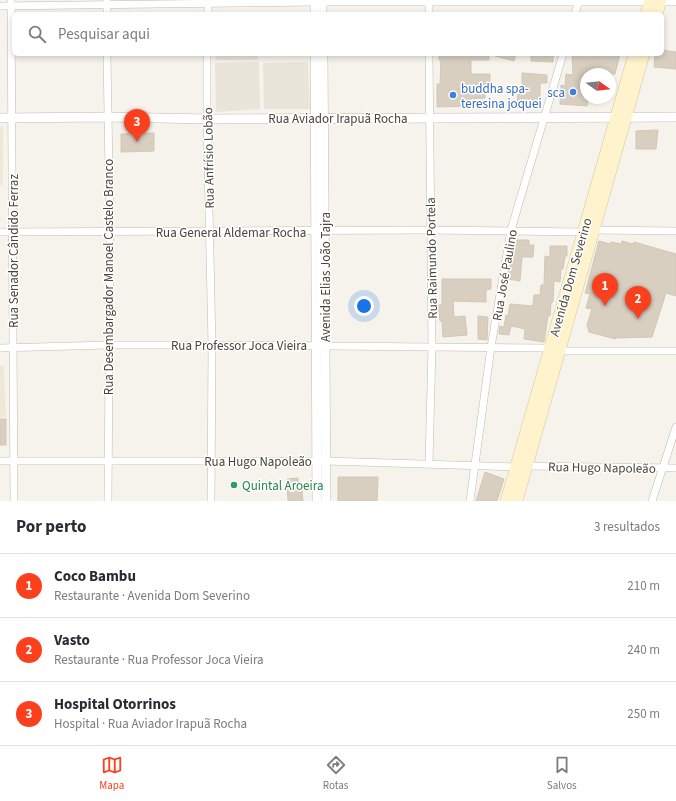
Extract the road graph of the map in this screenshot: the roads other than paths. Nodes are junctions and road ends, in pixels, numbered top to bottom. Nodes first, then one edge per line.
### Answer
1 (319, 1) edge
2 (579, 1) edge
3 (655, 1) edge
4 (107, 2) edge
5 (208, 2) edge
6 (429, 2) edge
7 (676, 2) edge
8 (12, 3) edge
9 (0, 6) edge
10 (316, 12) edge
11 (322, 12) edge
12 (576, 12) edge
13 (647, 12) edge
14 (656, 12) edge
15 (108, 56) edge
16 (207, 56) edge
17 (315, 56) edge
18 (323, 56) edge
19 (429, 56) edge
20 (562, 56) edge
21 (634, 56) edge
22 (643, 56) edge
23 (621, 116) junction
24 (676, 116) edge
25 (12, 117) junction
26 (108, 117) junction
27 (545, 117) junction
28 (0, 118) edge
29 (319, 118) junction
30 (428, 118) junction
31 (206, 119) junction
32 (431, 230) junction
33 (511, 230) junction
34 (315, 231) junction
35 (325, 231) junction
36 (588, 231) junction
37 (676, 231) edge
38 (0, 232) edge
39 (12, 232) junction
40 (110, 232) junction
41 (210, 232) junction
42 (108, 345) junction
43 (212, 345) junction
44 (320, 346) junction
45 (432, 347) junction
46 (491, 347) junction
47 (0, 348) edge
48 (13, 348) junction
49 (554, 349) junction
50 (676, 351) edge
51 (676, 427) edge
52 (0, 461) edge
53 (13, 461) junction
54 (108, 461) junction
55 (211, 461) junction
56 (322, 461) junction
57 (429, 463) junction
58 (475, 465) junction
59 (522, 467) junction
60 (676, 468) edge
61 (663, 469) junction
62 (14, 501) edge
63 (108, 501) edge
64 (211, 501) edge
65 (317, 501) edge
66 (326, 501) edge
67 (470, 501) edge
68 (506, 501) edge
69 (517, 501) edge
70 (652, 501) edge

1 - 5 street
1 - 6 street
1 - 10 street
1 - 11 street
2 - 3 street
2 - 6 street
2 - 12 street
3 - 7 street
3 - 13 main road
3 - 14 main road
4 - 5 street
4 - 8 street
8 - 9 street
8 - 25 street, Rua Senador Cândido Ferraz
15 - 26 street, Rua Desembargador Manoel Castelo Branco
16 - 31 street, Rua Anfrísio Lobão
17 - 29 street, Avenida Elias João Tajra
18 - 29 street, Avenida Elias João Tajra
19 - 30 street, Rua Raimundo Portela
20 - 27 street, Rua José Paulino
21 - 23 main road, Avenida Dom Severino
22 - 23 main road, Avenida Dom Severino
23 - 24 street, Rua Aviador Irapuã Rocha
23 - 27 street, Rua Aviador Irapuã Rocha
23 - 36 main road, Avenida Dom Severino
25 - 26 street, Rua Aviador Irapuã Rocha
25 - 28 street, Rua Aviador Irapuã Rocha
25 - 39 street, Rua Senador Cândido Ferraz
26 - 31 street, Rua Aviador Irapuã Rocha
26 - 40 street, Rua Desembargador Manoel Castelo Branco
27 - 30 street, Rua Aviador Irapuã Rocha
27 - 33 street, Rua José Paulino
29 - 30 street, Rua Aviador Irapuã Rocha
29 - 31 street, Rua Aviador Irapuã Rocha
29 - 34 street, Avenida Elias João Tajra
29 - 35 street, Avenida Elias João Tajra
30 - 32 street, Rua Raimundo Portela
31 - 41 street, Rua Anfrísio Lobão
32 - 33 street, Rua General Aldemar Rocha
32 - 35 street, Rua General Aldemar Rocha
32 - 45 street, Rua Raimundo Portela
33 - 36 street, Rua General Aldemar Rocha
33 - 46 street, Rua José Paulino
34 - 35 street, Rua General Aldemar Rocha
34 - 41 street, Rua General Aldemar Rocha
34 - 44 street, Avenida Elias João Tajra
35 - 44 street, Avenida Elias João Tajra
36 - 37 street, Rua General Aldemar Rocha
36 - 49 main road, Avenida Dom Severino
38 - 39 street, Rua General Aldemar Rocha
39 - 40 street, Rua General Aldemar Rocha
39 - 48 street, Rua Senador Cândido Ferraz
40 - 41 street, Rua General Aldemar Rocha
40 - 42 street, Rua Desembargador Manoel Castelo Branco
41 - 43 street, Rua Anfrísio Lobão
42 - 43 street, Rua Professor Joca Vieira
42 - 48 street, Rua Professor Joca Vieira
42 - 54 street, Rua Desembargador Manoel Castelo Branco
43 - 44 street, Rua Professor Joca Vieira
43 - 55 street, Rua Anfrísio Lobão
44 - 45 street, Rua Professor Joca Vieira
44 - 56 street, Avenida Elias João Tajra
45 - 46 street, Rua Professor Joca Vieira
45 - 57 street, Rua Raimundo Portela
46 - 49 street, Rua Professor Joca Vieira
46 - 58 street, Rua José Paulino
47 - 48 street, Rua Professor Joca Vieira
48 - 53 street, Rua Senador Cândido Ferraz
49 - 50 street, Rua Professor Joca Vieira
49 - 59 main road, Avenida Dom Severino
51 - 61 street
52 - 53 street, Rua Hugo Napoleão
53 - 54 street, Rua Hugo Napoleão
53 - 62 street, Rua Senador Cândido Ferraz
54 - 55 street, Rua Hugo Napoleão
54 - 63 street, Rua Desembargador Manoel Castelo Branco
55 - 56 street, Rua Hugo Napoleão
55 - 64 street, Rua Anfrísio Lobão
56 - 57 street, Rua Hugo Napoleão
56 - 65 street, Avenida Elias João Tajra
56 - 66 street, Avenida Elias João Tajra
57 - 58 street, Rua Hugo Napoleão
58 - 59 street, Rua Hugo Napoleão
58 - 67 street, Rua José Paulino
59 - 61 street, Rua Hugo Napoleão
59 - 68 main road, Avenida Dom Severino
59 - 69 main road, Avenida Dom Severino
60 - 61 street, Rua Hugo Napoleão
61 - 70 street

